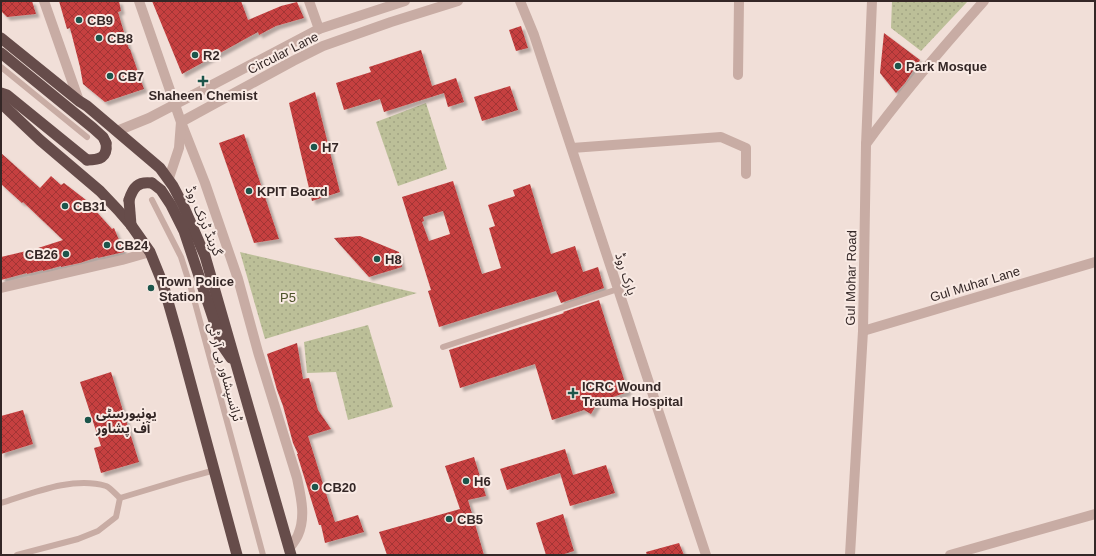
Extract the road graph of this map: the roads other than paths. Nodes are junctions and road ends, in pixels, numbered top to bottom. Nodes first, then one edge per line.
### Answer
1 (44, 1) edge
2 (139, 1) edge
3 (309, 1) edge
4 (405, 1) edge
5 (458, 1) edge
6 (520, 1) edge
7 (739, 1) edge
8 (872, 1) edge
9 (984, 1) edge
10 (319, 28) junction
11 (1, 38) edge
12 (1, 53) edge
13 (1, 67) edge
14 (738, 75) dead end
15 (1, 93) edge
16 (79, 101) junction
17 (1, 103) edge
18 (175, 103) junction
19 (181, 122) junction
20 (117, 131) junction
21 (87, 137) dead end
22 (866, 145) junction
23 (572, 148) junction
24 (746, 174) dead end
25 (168, 178) junction
26 (152, 200) dead end
27 (131, 225) junction
28 (150, 252) junction
29 (1095, 262) edge
30 (1, 288) edge
31 (618, 289) junction
32 (863, 331) junction
33 (443, 347) dead end
34 (236, 366) junction
35 (215, 470) junction
36 (120, 498) junction
37 (1, 503) edge
38 (1095, 514) edge
39 (290, 552) edge
40 (17, 555) edge
41 (237, 555) edge
42 (263, 555) edge
43 (706, 555) edge
44 (850, 555) edge
45 (950, 555) edge

1 - 16 street
2 - 18 street
3 - 10 street
4 - 10 street
5 - 19 street, Circular Lane
6 - 23 street, پارک روڈ
7 - 14 street
8 - 22 street, Gul Mohar Road
9 - 22 street
10 - 18 street
11 - 16 highway, گرینڈ ٹرنک روڈ
12 - 15 highway, bridge
13 - 21 lane
16 - 20 highway, گرینڈ ٹرنک روڈ
17 - 27 highway
18 - 19 street
18 - 20 street
19 - 25 street
19 - 39 street
20 - 25 highway, گرینڈ ٹرنک روڈ
22 - 32 street, Gul Mohar Road
23 - 24 street
23 - 31 street, پارک روڈ
25 - 34 highway, گرینڈ ٹرنک روڈ
26 - 42 lane, ٹرانسپشاور بی آر ٹی
27 - 28 highway
27 - 34 highway, bridge
28 - 30 street
28 - 35 highway
29 - 32 street, Gul Muhar Lane
31 - 33 lane
31 - 43 street, پارک روڈ
32 - 44 street, Gul Mohar Road
34 - 39 highway, گرینڈ ٹرنک روڈ
35 - 36 lane
35 - 41 highway
36 - 37 lane
36 - 40 lane
38 - 45 street

